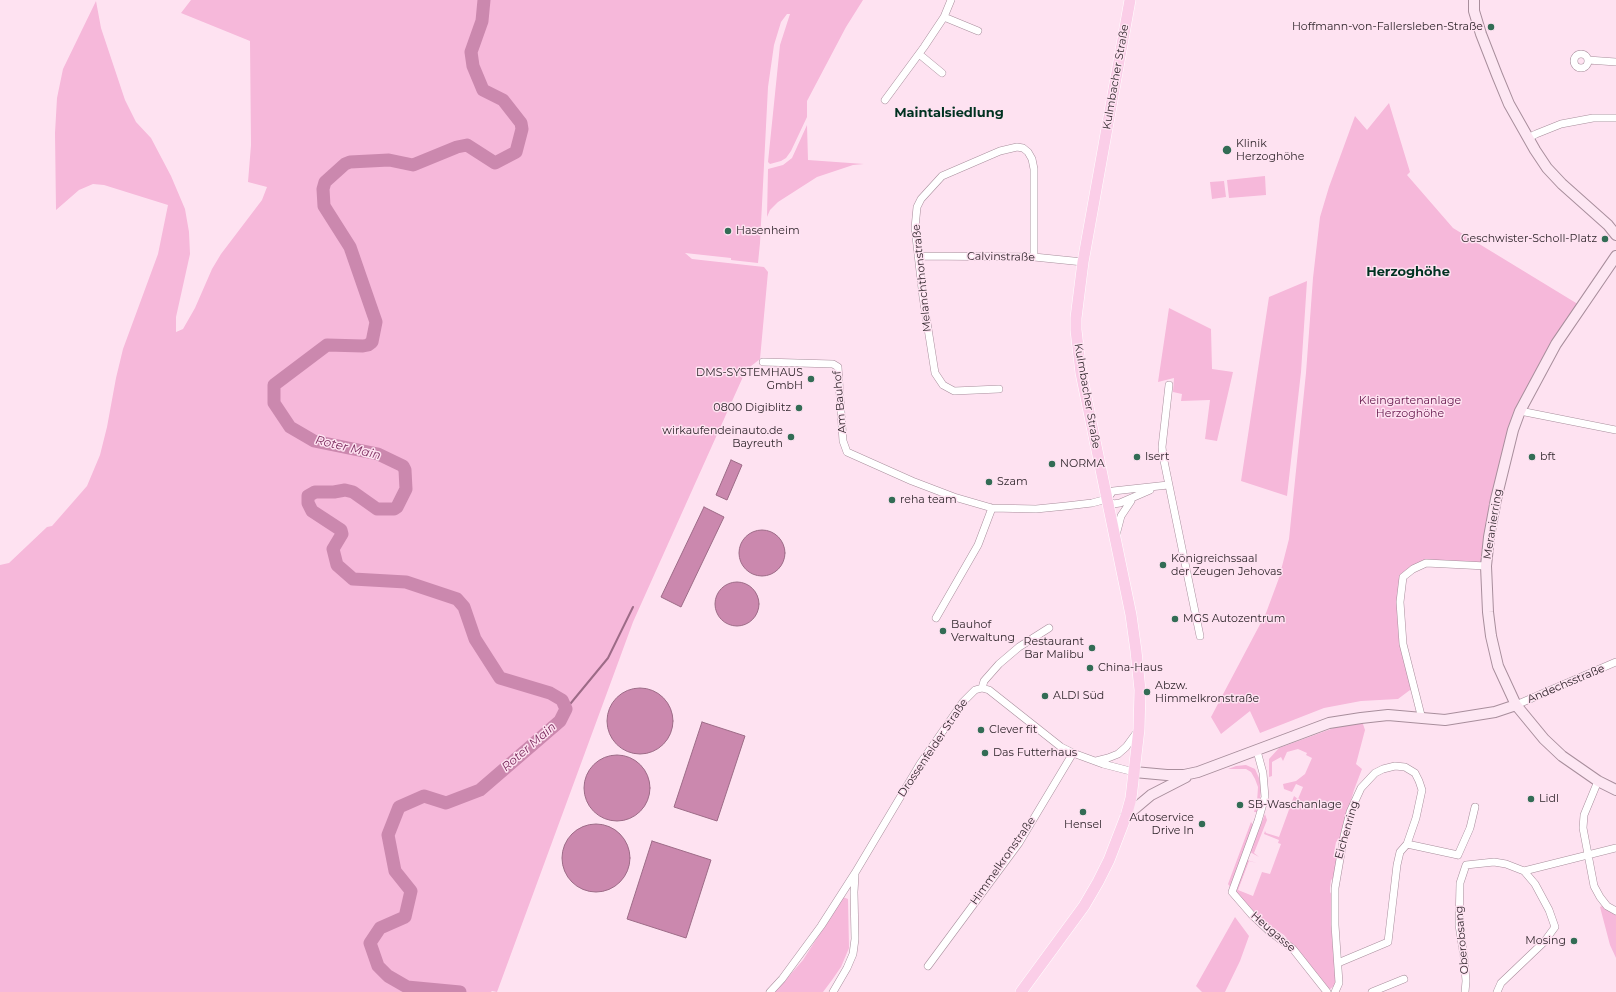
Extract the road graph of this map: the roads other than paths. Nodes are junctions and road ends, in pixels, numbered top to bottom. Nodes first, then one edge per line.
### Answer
1 (951, 0) edge
2 (1130, 0) edge
3 (1474, 0) edge
4 (944, 17) junction
5 (978, 31) dead end
6 (919, 54) junction
7 (1588, 60) dead end
8 (1616, 62) edge
9 (942, 73) dead end
10 (885, 100) dead end
11 (1616, 118) edge
12 (1528, 138) junction
13 (1616, 236) edge
14 (918, 256) junction
15 (1616, 256) edge
16 (1034, 257) junction
17 (1083, 262) junction
18 (764, 362) dead end
19 (1168, 385) dead end
20 (998, 389) dead end
21 (1520, 411) junction
22 (1616, 430) edge
23 (1168, 485) junction
24 (1155, 488) junction
25 (1134, 498) junction
26 (1107, 499) junction
27 (992, 508) junction
28 (1116, 539) junction
29 (1486, 566) junction
30 (936, 618) dead end
31 (1049, 628) dead end
32 (1200, 636) dead end
33 (1616, 662) edge
34 (982, 688) junction
35 (1516, 705) junction
36 (1422, 719) junction
37 (1139, 729) junction
38 (1257, 751) junction
39 (1073, 753) junction
40 (1094, 761) junction
41 (1134, 772) junction
42 (1198, 772) junction
43 (1598, 781) junction
44 (1616, 790) edge
45 (1475, 807) dead end
46 (1126, 816) junction
47 (1407, 844) junction
48 (1616, 848) edge
49 (1458, 855) junction
50 (1587, 855) junction
51 (1466, 866) junction
52 (1524, 871) junction
53 (855, 873) junction
54 (1616, 911) edge
55 (1338, 963) junction
56 (928, 966) dead end
57 (1404, 979) dead end
58 (770, 992) edge
59 (833, 992) edge
60 (1021, 992) edge
61 (1327, 992) edge
62 (1335, 992) edge
63 (1372, 992) edge
64 (1466, 992) edge
65 (1497, 992) edge

1 - 4 street
2 - 17 main road, Kulmbacher Straße
3 - 12 street
4 - 5 street
4 - 6 street
6 - 9 street
6 - 10 street
7 - 8 street
11 - 12 street
12 - 13 street
14 - 16 street, Calvinstraße
14 - 16 street, Melanchthonstraße
14 - 20 street, Melanchthonstraße
15 - 21 street, Meranierring
16 - 17 street, Calvinstraße
17 - 26 main road, Kulmbacher Straße
18 - 27 street, Am Bauhof
19 - 23 street
21 - 22 street
21 - 29 street, Meranierring
23 - 24 street
23 - 32 street
24 - 25 street
24 - 26 street
25 - 26 street
25 - 28 street
26 - 27 street, Am Bauhof
26 - 28 main road, Kulmbacher Straße
27 - 30 street
28 - 37 main road, Kulmbacher Straße
29 - 35 street, Meranierring
29 - 36 street
31 - 34 street, Drossenfelder Straße
33 - 35 street, Andechsstraße
34 - 39 street
34 - 53 street, Drossenfelder Straße
35 - 36 street
35 - 43 street, Meranierring
36 - 38 street
37 - 40 street
37 - 41 main road, Kulmbacher Straße
38 - 42 street
38 - 61 street, Heugasse
39 - 40 street
39 - 56 street, Himmelkronstraße
40 - 41 street
41 - 42 street
41 - 46 main road, Kulmbacher Straße
42 - 46 street
43 - 44 street, Meranierring
43 - 50 street
45 - 49 street
46 - 60 main road, Kulmbacher Straße
47 - 49 street
47 - 55 street, Eichenring
47 - 55 street, Eichenring
48 - 50 street
49 - 51 street
50 - 52 street
50 - 54 street
51 - 52 street
51 - 64 street, Oberobsang
52 - 65 street
53 - 58 street, Drossenfelder Straße
53 - 59 street, Drossenfelder Straße
55 - 62 street, Eichenring
57 - 63 street

